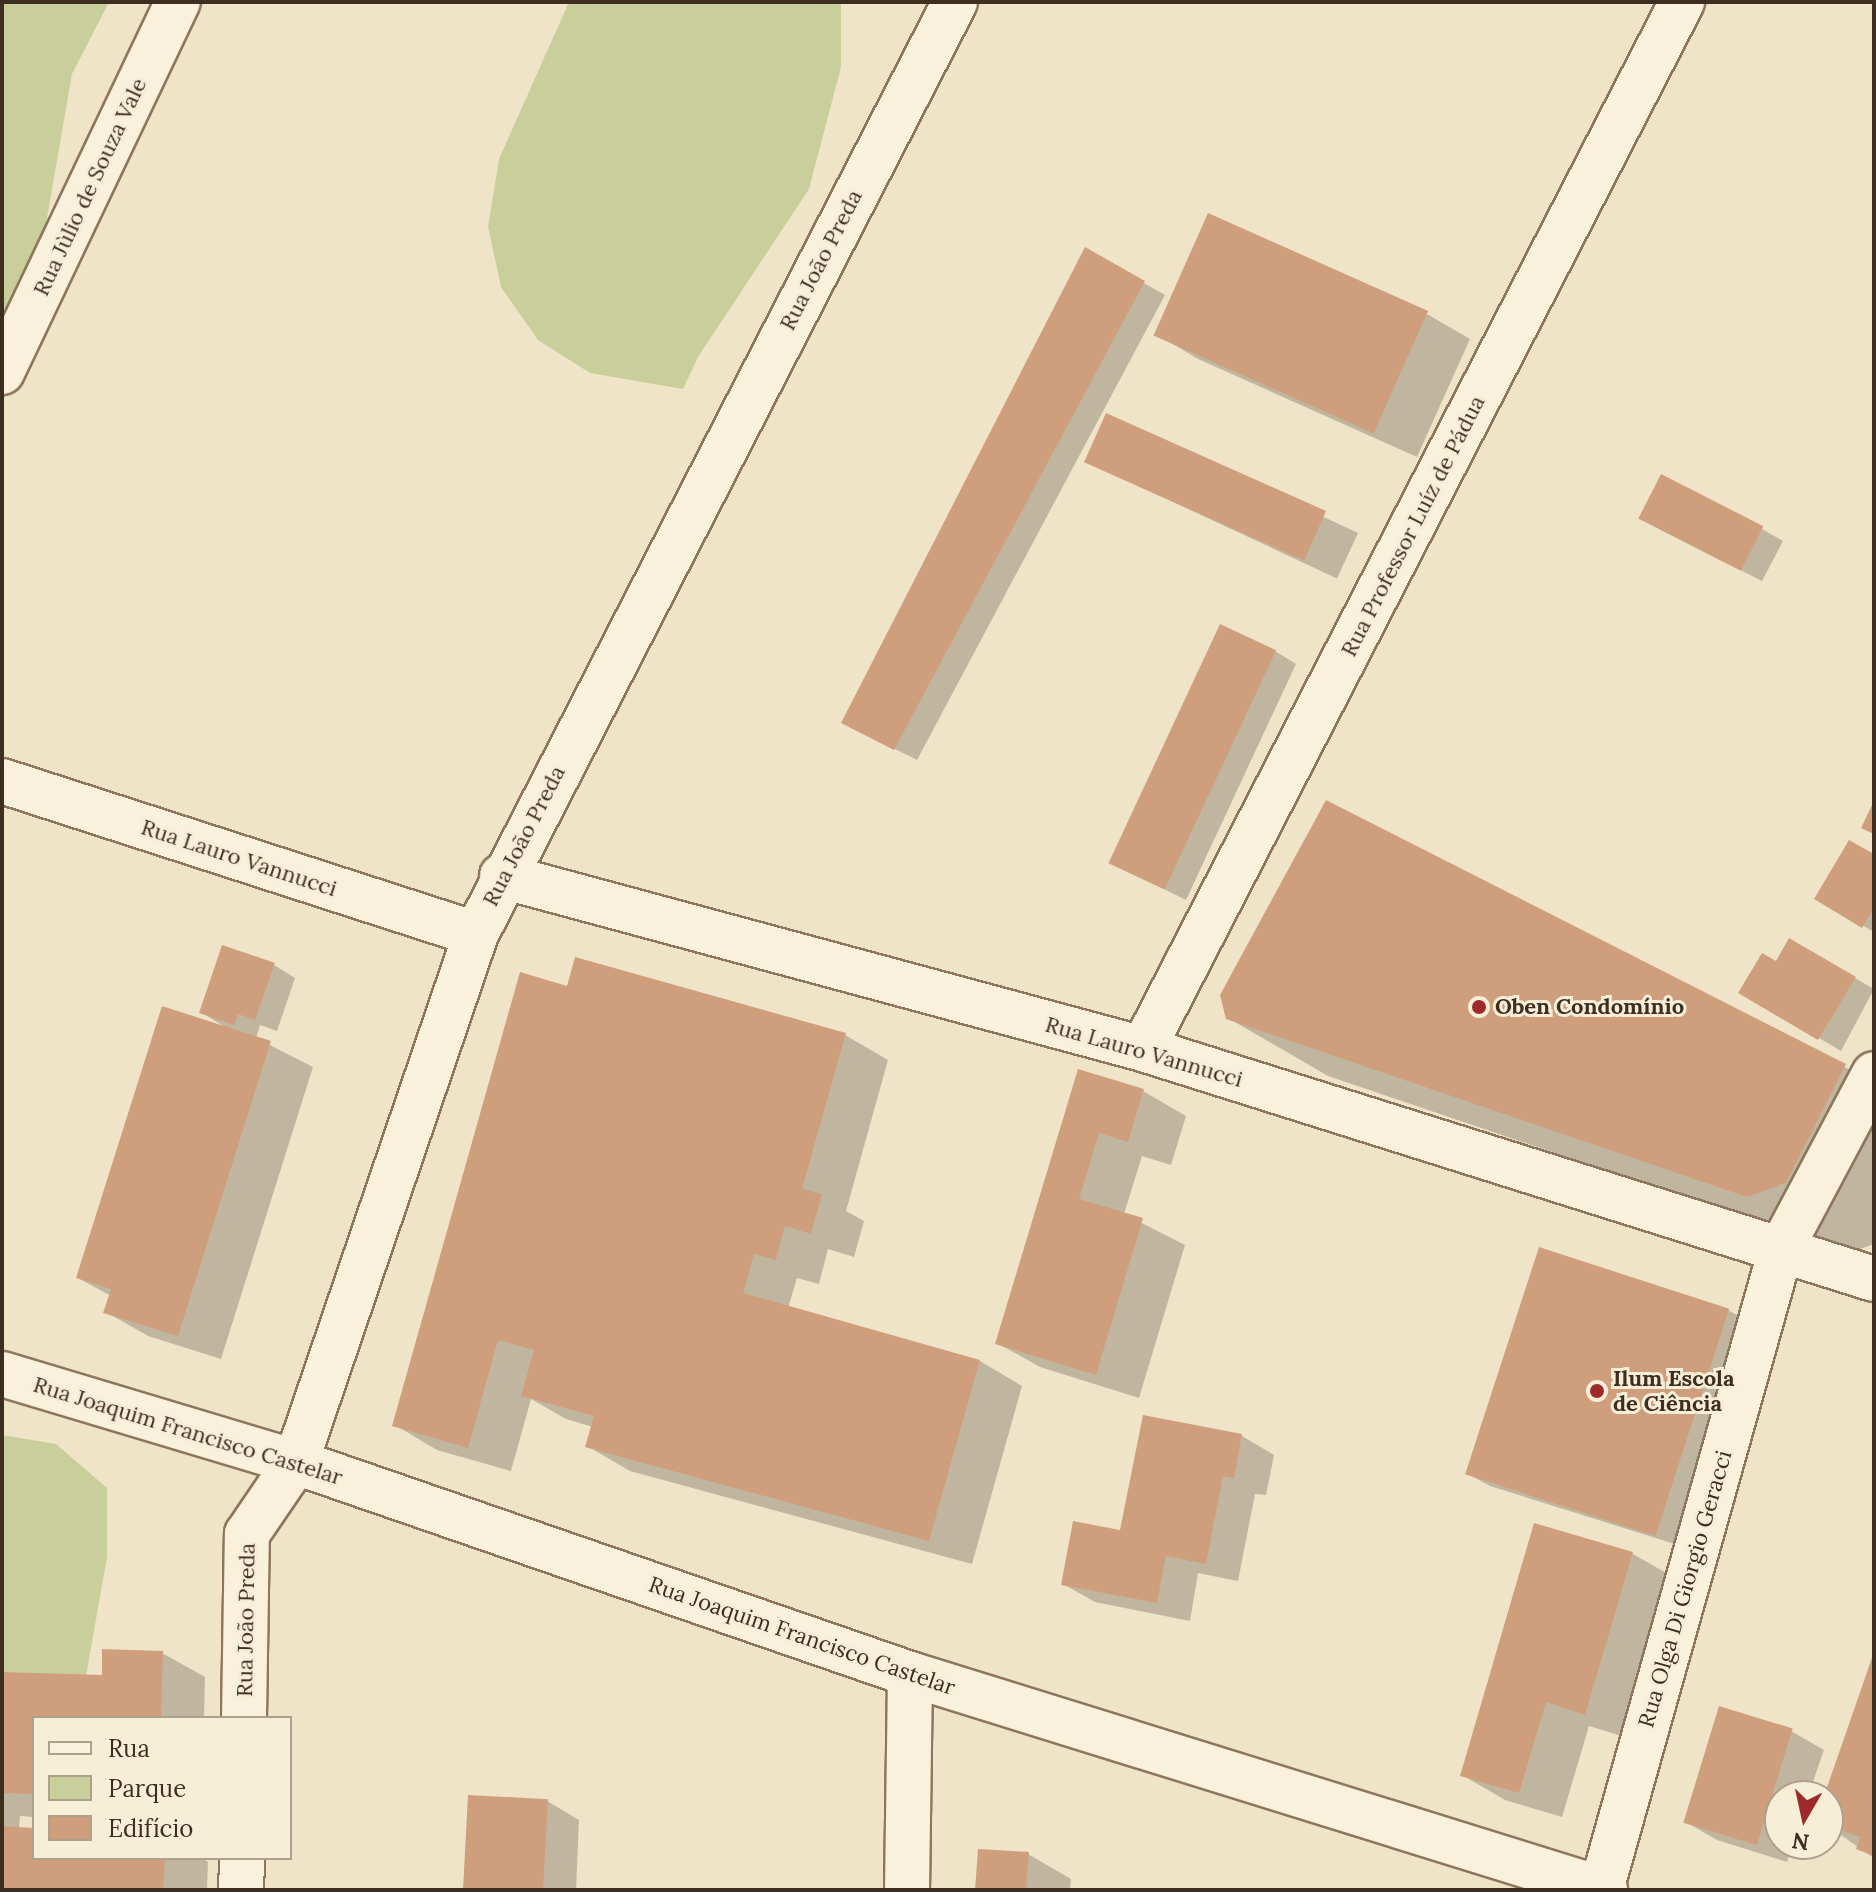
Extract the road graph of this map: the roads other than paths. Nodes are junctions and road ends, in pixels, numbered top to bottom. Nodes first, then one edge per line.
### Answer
1 (178, 2) edge
2 (955, 2) edge
3 (1682, 2) edge
4 (2, 372) edge
5 (2, 781) edge
6 (502, 876) junction
7 (476, 934) junction
8 (1143, 1049) junction
9 (1874, 1074) edge
10 (1781, 1249) junction
11 (1874, 1279) edge
12 (2, 1374) edge
13 (296, 1462) junction
14 (910, 1674) junction
15 (244, 1716) edge
16 (242, 1860) edge
17 (241, 1890) edge
18 (907, 1890) edge
19 (1602, 1890) edge

1 - 4 street, Rua Jùlio de Souza Vale
2 - 6 street, Rua João Preda
3 - 8 street, Rua Professor Luíz de Pádua
5 - 7 street, Rua Lauro Vannucci
6 - 7 street, Rua João Preda
6 - 8 street, Rua Lauro Vannucci
7 - 13 street, Rua João Preda
8 - 10 street, Rua Lauro Vannucci
9 - 10 street, Rua Olga Di Giorgio Geracci
10 - 11 street, Rua Lauro Vannucci
10 - 19 street, Rua Olga Di Giorgio Geracci
12 - 13 street, Rua Joaquim Francisco Castelar
13 - 14 street, Rua Joaquim Francisco Castelar
13 - 15 street, Rua João Preda
14 - 18 street
14 - 19 street, Rua Joaquim Francisco Castelar
16 - 17 street

